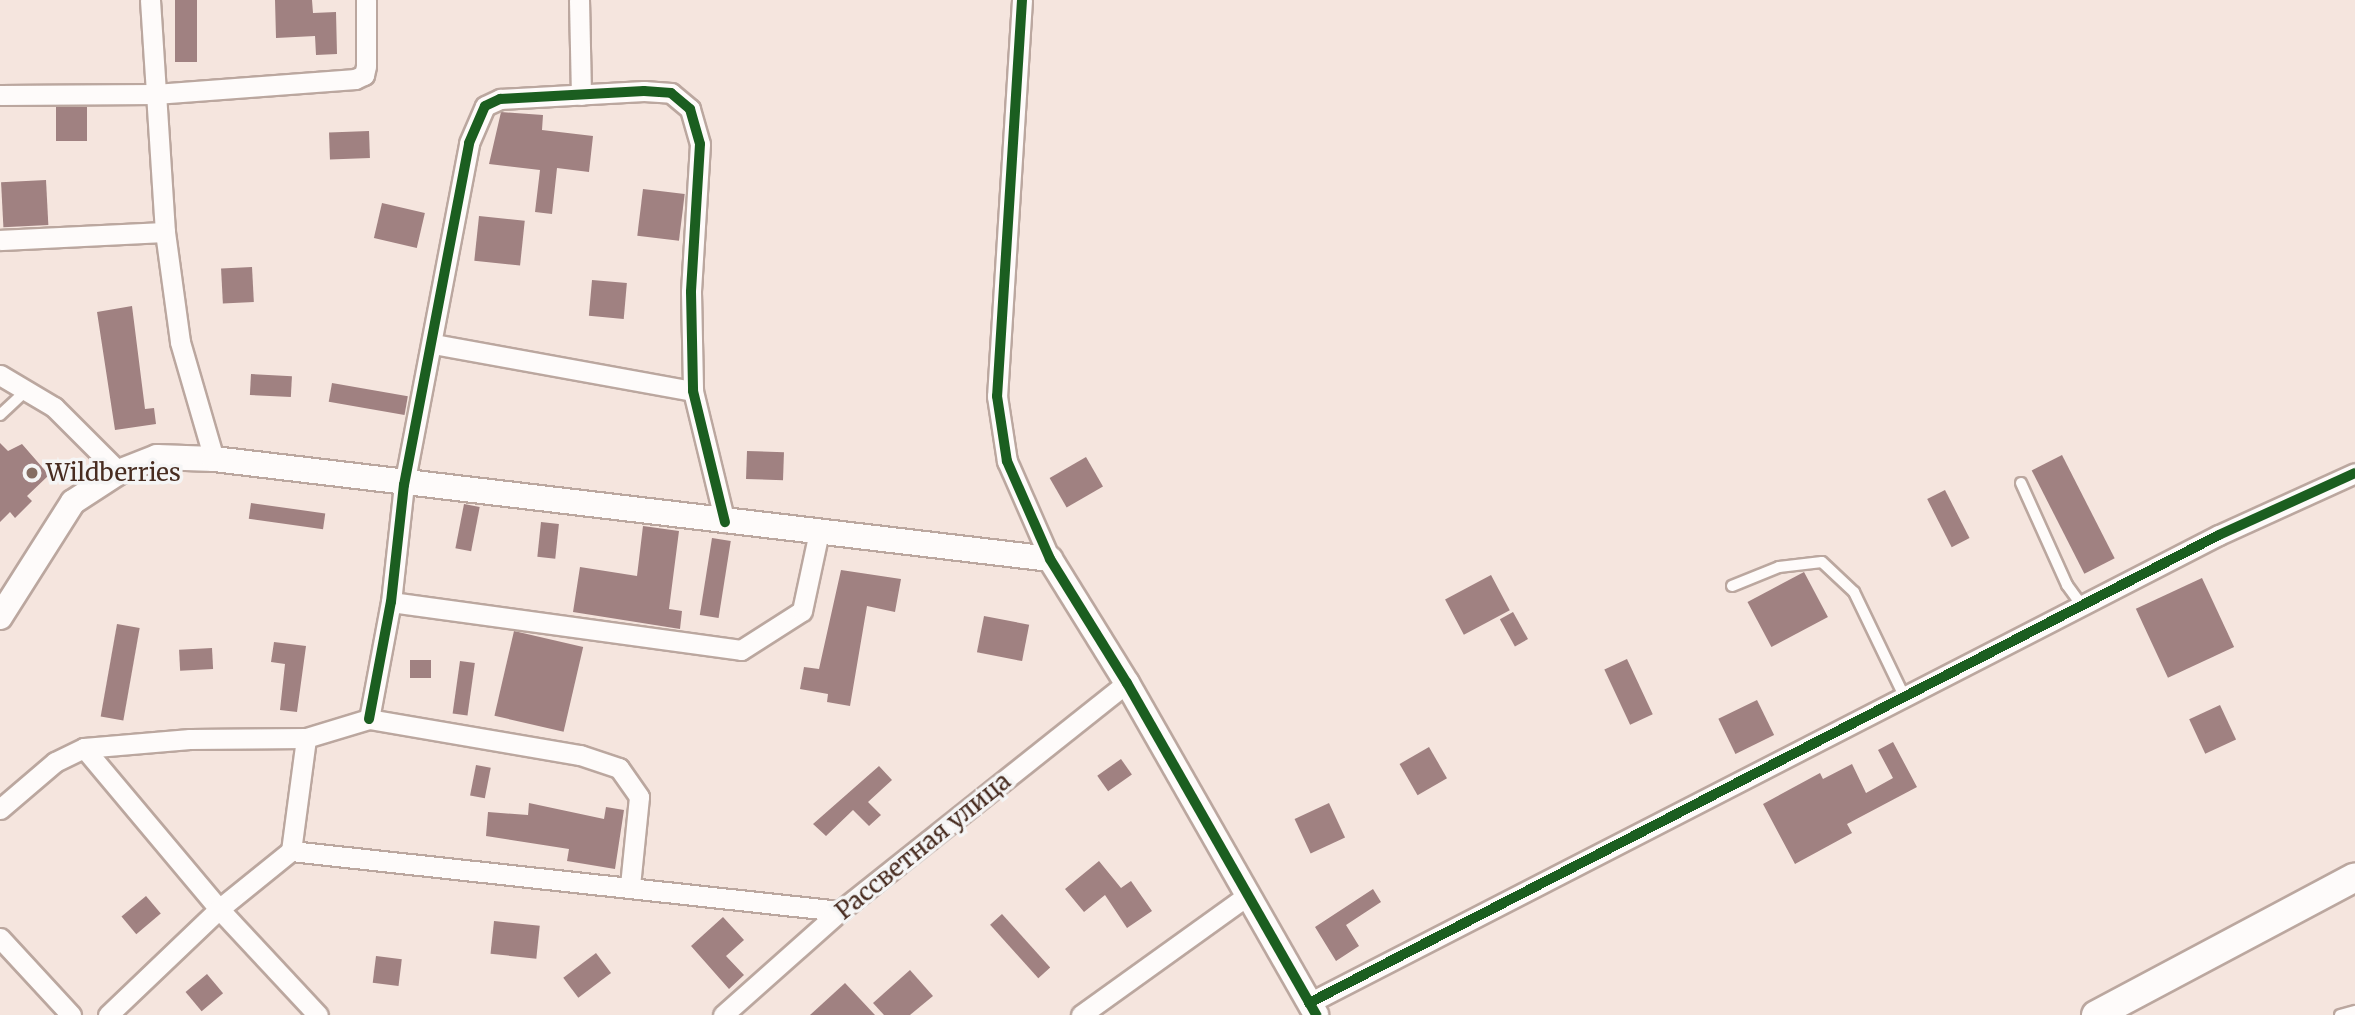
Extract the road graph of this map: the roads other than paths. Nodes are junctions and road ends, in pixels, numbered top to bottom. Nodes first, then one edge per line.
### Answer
1 (150, 0) edge
2 (366, 0) edge
3 (579, 0) edge
4 (1022, 0) edge
5 (155, 94) junction
6 (0, 95) edge
7 (581, 95) junction
8 (165, 232) junction
9 (0, 240) edge
10 (434, 344) junction
11 (0, 375) edge
12 (26, 391) junction
13 (693, 391) junction
14 (0, 415) edge
15 (214, 459) junction
16 (120, 472) junction
17 (2355, 473) edge
18 (2021, 483) dead end
19 (404, 485) junction
20 (725, 522) junction
21 (819, 532) junction
22 (1050, 559) junction
23 (1732, 586) dead end
24 (391, 602) junction
25 (2083, 606) junction
26 (0, 617) edge
27 (1127, 683) junction
28 (1905, 698) junction
29 (369, 719) junction
30 (306, 738) junction
31 (84, 748) junction
32 (0, 809) edge
33 (291, 851) junction
34 (2355, 877) edge
35 (630, 886) junction
36 (1248, 894) junction
37 (219, 909) junction
38 (839, 911) junction
39 (0, 938) edge
40 (1313, 1009) edge
41 (2355, 1011) edge
42 (71, 1015) edge
43 (108, 1015) edge
44 (318, 1015) edge
45 (723, 1015) edge
46 (1081, 1015) edge
47 (2096, 1015) edge
48 (2340, 1015) edge

1 - 5 street
2 - 5 street
3 - 7 street
4 - 22 street
5 - 6 street
5 - 8 street
7 - 10 street
7 - 13 street
8 - 9 street
8 - 15 street
10 - 13 street
10 - 19 street
11 - 12 street
12 - 14 lane
12 - 16 street
13 - 20 street
15 - 16 street
15 - 19 street
16 - 26 street
17 - 25 street
18 - 25 lane
19 - 20 street
19 - 24 street
20 - 21 street
21 - 22 street
21 - 24 street
22 - 27 street
23 - 28 lane
24 - 29 street
25 - 28 street
27 - 36 street
27 - 38 street, Рассветная улица
28 - 40 street
29 - 30 street
29 - 35 street
30 - 31 street
30 - 33 street
31 - 32 street
31 - 37 street
33 - 35 street
33 - 37 street
34 - 47 main road
35 - 38 street
36 - 40 street
36 - 46 street
37 - 43 street
37 - 44 street
38 - 45 street, Рассветная улица
39 - 42 street
41 - 48 lane

